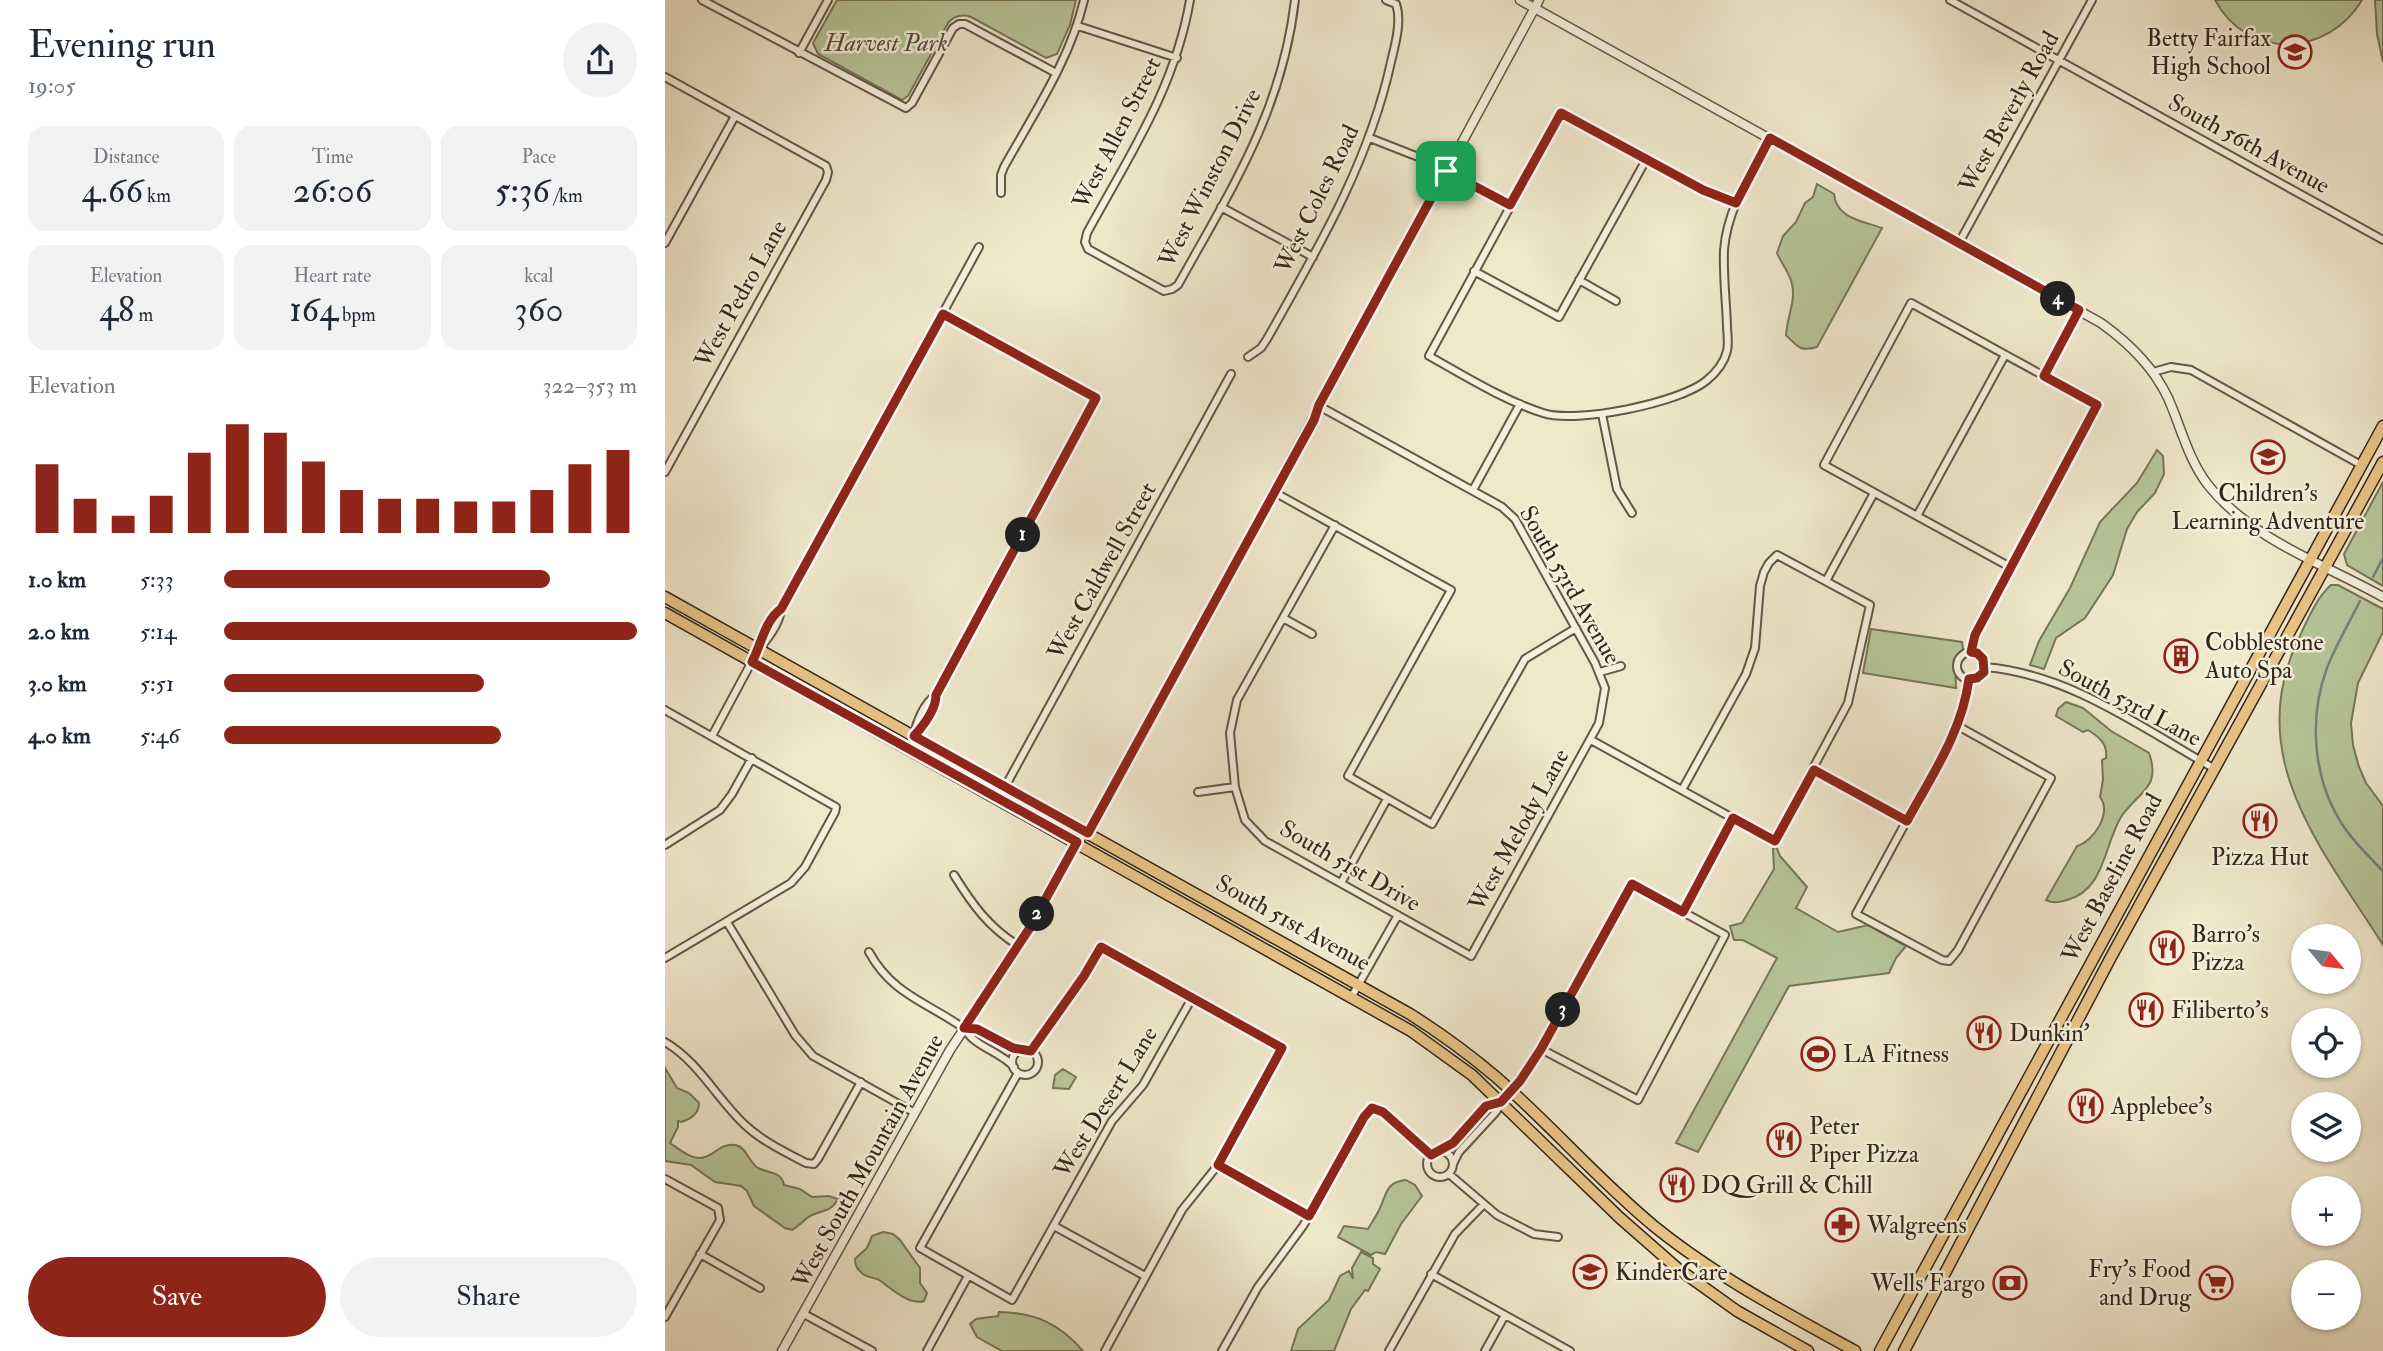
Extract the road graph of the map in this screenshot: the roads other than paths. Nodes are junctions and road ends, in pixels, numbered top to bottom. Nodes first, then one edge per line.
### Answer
1 (702, 0) edge
2 (828, 0) edge
3 (1084, 0) edge
4 (1190, 0) edge
5 (1295, 0) edge
6 (1386, 0) edge
7 (1520, 0) edge
8 (1949, 0) edge
9 (2092, 0) edge
10 (1537, 4) edge
11 (1078, 26) junction
12 (799, 53) junction
13 (1177, 58) junction
14 (2059, 61) junction
15 (1056, 73) junction
16 (665, 77) edge
17 (735, 116) junction
18 (1370, 138) junction
19 (1770, 138) junction
20 (1647, 158) junction
21 (1446, 171) junction
22 (1001, 193) dead end
23 (1736, 203) junction
24 (1510, 205) junction
25 (1221, 207) junction
26 (2383, 240) edge
27 (665, 243) edge
28 (1959, 243) junction
29 (979, 247) dead end
30 (1313, 257) junction
31 (1474, 271) junction
32 (1579, 280) junction
33 (1172, 289) joint
34 (1616, 301) dead end
35 (2079, 310) junction
36 (943, 314) junction
37 (2005, 355) junction
38 (1248, 356) dead end
39 (2153, 372) junction
40 (1231, 374) dead end
41 (2044, 376) junction
42 (1520, 404) junction
43 (1319, 405) junction
44 (1602, 414) junction
45 (2383, 426) edge
46 (2383, 461) edge
47 (2361, 465) junction
48 (665, 472) edge
49 (1473, 490) junction
50 (1274, 492) junction
51 (1874, 493) junction
52 (1632, 513) dead end
53 (1917, 516) junction
54 (1335, 525) junction
55 (2310, 559) junction
56 (2010, 566) junction
57 (2325, 566) junction
58 (1826, 581) junction
59 (665, 597) edge
60 (2383, 597) edge
61 (665, 613) edge
62 (1283, 618) junction
63 (1576, 628) junction
64 (1312, 634) dead end
65 (758, 650) junction
66 (1971, 652) junction
67 (752, 662) junction
68 (1621, 666) dead end
69 (1985, 667) junction
70 (1600, 672) junction
71 (1969, 679) junction
72 (665, 710) edge
73 (1599, 723) joint
74 (1958, 726) junction
75 (712, 736) junction
76 (914, 736) junction
77 (1591, 740) junction
78 (907, 748) junction
79 (752, 758) junction
80 (2200, 760) junction
81 (2215, 769) junction
82 (1814, 770) junction
83 (1005, 787) junction
84 (1235, 787) junction
85 (1682, 790) junction
86 (1198, 792) dead end
87 (1387, 799) junction
88 (1733, 818) junction
89 (1907, 821) junction
90 (1088, 833) junction
91 (1077, 842) junction
92 (665, 845) edge
93 (954, 875) dead end
94 (1341, 883) junction
95 (1683, 912) junction
96 (1398, 915) junction
97 (727, 922) junction
98 (1019, 946) junction
99 (869, 952) dead end
100 (1471, 956) joint
101 (665, 957) edge
102 (1359, 984) junction
103 (1352, 996) junction
104 (1192, 998) junction
105 (964, 1028) junction
106 (665, 1042) edge
107 (1023, 1049) junction
108 (1541, 1049) junction
109 (1031, 1051) junction
110 (1016, 1070) junction
111 (861, 1082) junction
112 (1511, 1091) junction
113 (1501, 1102) junction
114 (915, 1113) junction
115 (1438, 1151) junction
116 (1431, 1155) junction
117 (1453, 1164) junction
118 (1218, 1165) junction
119 (1449, 1174) junction
120 (665, 1180) edge
121 (1483, 1205) junction
122 (1309, 1216) junction
123 (1054, 1226) junction
124 (1558, 1237) dead end
125 (700, 1254) junction
126 (1431, 1274) junction
127 (968, 1276) junction
128 (1145, 1276) junction
129 (760, 1288) dead end
130 (804, 1314) junction
131 (1505, 1315) junction
132 (665, 1317) edge
133 (782, 1351) edge
134 (872, 1351) edge
135 (927, 1351) edge
136 (1105, 1351) edge
137 (1222, 1351) edge
138 (1388, 1351) edge
139 (1485, 1351) edge
140 (1570, 1351) edge
141 (1808, 1351) edge
142 (1855, 1351) edge
143 (1880, 1351) edge
144 (1904, 1351) edge

1 - 12 street
2 - 12 street
3 - 11 street
4 - 13 street, West Allen Street
5 - 25 street, West Winston Drive
6 - 18 street, West Coles Road
7 - 10 street
8 - 14 street, South 56th Avenue
9 - 14 street, West Beverly Road
10 - 19 street
10 - 21 street, West South Mountain Avenue
11 - 13 street
11 - 15 street
12 - 15 street
13 - 33 street, West Allen Street
14 - 26 street, South 56th Avenue
14 - 28 street, West Beverly Road
15 - 22 street
16 - 17 street
17 - 27 street
17 - 48 street, West Pedro Lane
18 - 21 street
18 - 30 street, West Coles Road
19 - 23 street
19 - 28 street
20 - 23 street
20 - 24 street
20 - 32 street
21 - 24 street
21 - 43 street, West South Mountain Avenue
23 - 44 street
24 - 31 street
25 - 30 street
25 - 33 street, West Winston Drive
28 - 35 street
29 - 36 street
30 - 38 street, West Coles Road
31 - 32 street
31 - 42 street
32 - 34 street
35 - 39 street
35 - 41 street
36 - 65 street
36 - 76 street
37 - 41 street
37 - 51 street
37 - 53 street
39 - 47 street
39 - 55 street
40 - 83 street, West Caldwell Street
41 - 56 street
42 - 44 street
42 - 49 street
43 - 49 street, South 53rd Avenue
43 - 50 street, West South Mountain Avenue
44 - 52 street
45 - 47 main road, West Baseline Road
46 - 57 main road, West Baseline Road
47 - 55 main road, West Baseline Road
49 - 63 street, South 53rd Avenue
50 - 54 street
50 - 90 street, West South Mountain Avenue
51 - 53 street
51 - 58 street
53 - 56 street
54 - 62 street, South 51st Drive
54 - 87 street
55 - 57 street
55 - 80 main road, West Baseline Road
56 - 66 street
57 - 60 street
57 - 81 main road, West Baseline Road
58 - 82 street
58 - 85 street
59 - 65 main road, South 51st Avenue
61 - 67 main road, South 51st Avenue
62 - 64 street
62 - 84 street, South 51st Drive
63 - 70 street, South 53rd Avenue
63 - 87 street
65 - 67 street
65 - 76 main road, South 51st Avenue
66 - 69 street
66 - 71 street
67 - 75 street
67 - 78 main road, South 51st Avenue
68 - 70 street
69 - 71 street
69 - 80 street, South 53rd Lane
70 - 73 street, South 53rd Avenue
71 - 74 street
72 - 75 street
73 - 77 street, West Melody Lane
74 - 89 street
74 - 89 street
75 - 79 street
76 - 78 street
76 - 83 main road, South 51st Avenue
77 - 85 street
77 - 100 street, West Melody Lane
78 - 91 main road, South 51st Avenue
79 - 92 street
79 - 97 street
80 - 81 street, South 53rd Lane
80 - 143 main road, West Baseline Road
81 - 144 main road, West Baseline Road
82 - 88 street
82 - 89 street
83 - 90 main road, South 51st Avenue
84 - 86 street
84 - 94 street, South 51st Drive
85 - 88 street
87 - 94 street
88 - 95 street
90 - 91 street, West South Mountain Avenue
90 - 102 main road, South 51st Avenue
91 - 98 street, West South Mountain Avenue
91 - 103 main road, South 51st Avenue
93 - 98 street
94 - 96 street, South 51st Drive
95 - 108 street
95 - 108 street
96 - 100 street, South 51st Drive
96 - 102 street
97 - 101 street
97 - 111 street
98 - 105 street, West South Mountain Avenue
99 - 105 street
102 - 103 street
102 - 112 main road, South 51st Avenue
103 - 113 main road, South 51st Avenue
104 - 109 street
104 - 118 street
104 - 123 street, West Desert Lane
105 - 107 street
105 - 110 street
105 - 114 street, West South Mountain Avenue
106 - 111 street
107 - 109 street
107 - 110 street
108 - 112 street
109 - 110 street
110 - 127 street
111 - 114 street
112 - 113 street
112 - 142 main road, South 51st Avenue
113 - 115 street
113 - 117 street
113 - 141 main road, South 51st Avenue
114 - 130 street, West South Mountain Avenue
115 - 116 street
115 - 117 street
116 - 119 street
116 - 122 street
117 - 119 street
118 - 122 street
118 - 128 street
119 - 121 street
120 - 125 street
121 - 124 street
121 - 126 street
122 - 137 street
123 - 127 street, West Desert Lane
123 - 128 street
125 - 129 street
125 - 132 street
126 - 131 street
126 - 138 street
127 - 135 street
128 - 136 street
130 - 133 street, West South Mountain Avenue
130 - 134 street
131 - 139 street
131 - 140 street

